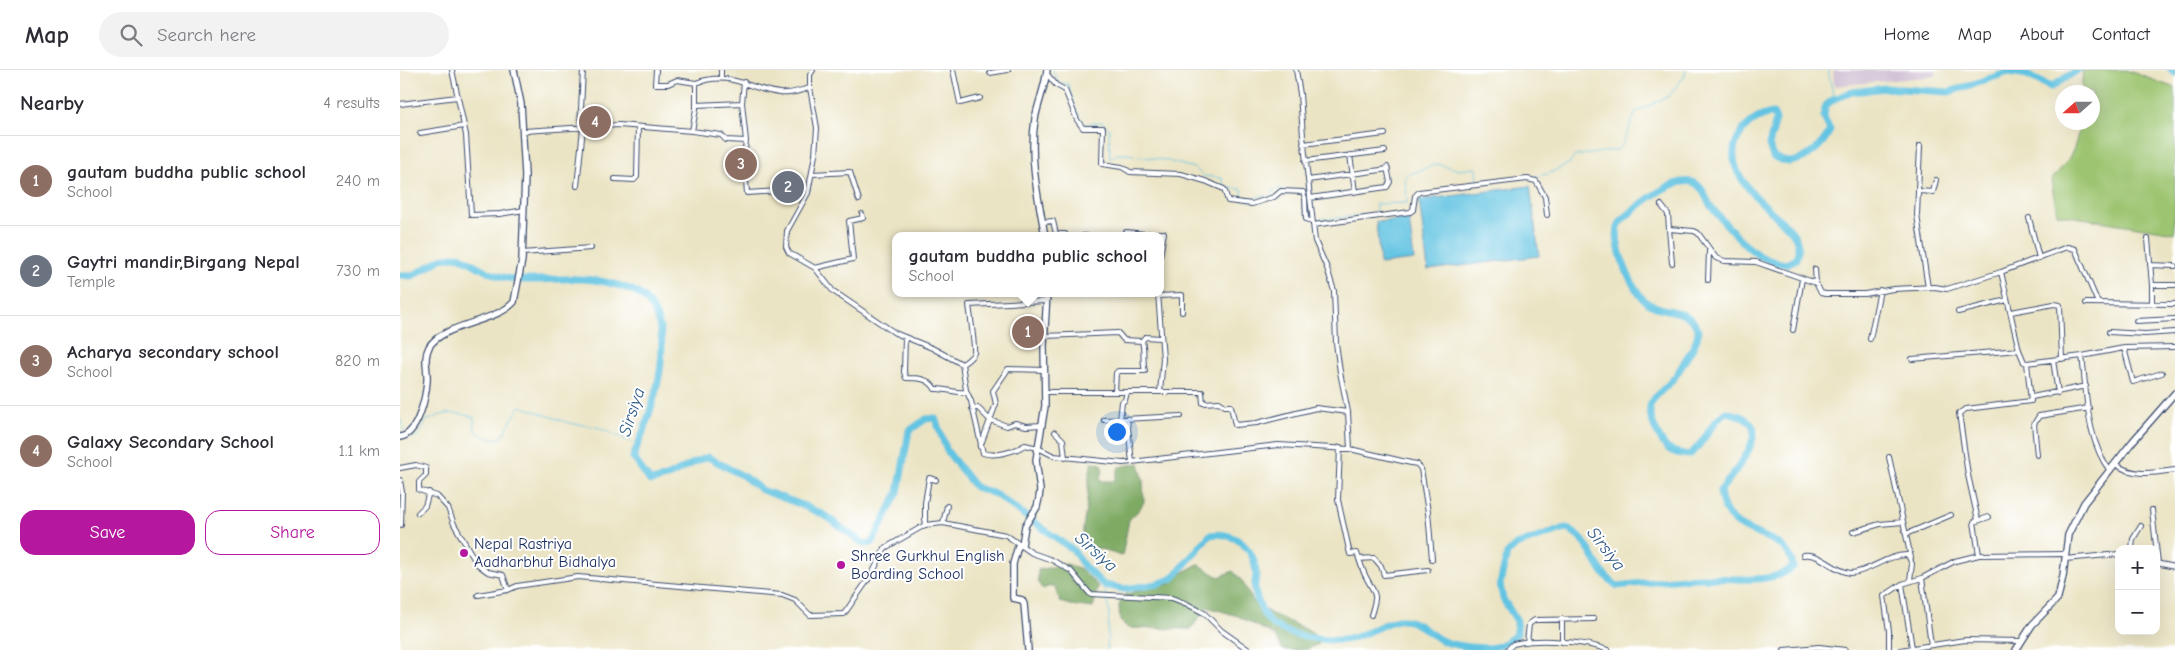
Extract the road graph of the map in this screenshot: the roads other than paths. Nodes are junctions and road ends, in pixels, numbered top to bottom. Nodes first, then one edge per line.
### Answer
1 (452, 70) edge
2 (514, 70) edge
3 (583, 70) edge
4 (656, 70) edge
5 (721, 70) edge
6 (952, 70) edge
7 (1008, 70) edge
8 (1296, 70) edge
9 (812, 71) edge
10 (1047, 72) edge
11 (990, 73) dead end
12 (721, 78) junction
13 (744, 82) junction
14 (696, 83) junction
15 (810, 88) junction
16 (457, 97) junction
17 (980, 98) dead end
18 (742, 103) junction
19 (400, 104) edge
20 (696, 105) junction
21 (464, 126) junction
22 (638, 127) junction
23 (582, 128) junction
24 (524, 131) junction
25 (692, 131) junction
26 (420, 133) dead end
27 (1385, 134) dead end
28 (746, 141) junction
29 (1303, 144) junction
30 (1920, 146) dead end
31 (1385, 151) dead end
32 (1350, 155) junction
33 (1305, 161) junction
34 (812, 174) junction
35 (1353, 174) junction
36 (615, 179) dead end
37 (1308, 180) junction
38 (1936, 180) dead end
39 (577, 186) dead end
40 (809, 189) junction
41 (1355, 192) junction
42 (1919, 192) junction
43 (1310, 198) junction
44 (859, 200) dead end
45 (1661, 205) dead end
46 (524, 210) junction
47 (862, 214) dead end
48 (1547, 215) dead end
49 (2029, 218) dead end
50 (1312, 221) junction
51 (1043, 222) junction
52 (1669, 229) junction
53 (1044, 232) edge
54 (1056, 232) edge
55 (2148, 239) dead end
56 (591, 248) dead end
57 (1709, 248) junction
58 (522, 253) junction
59 (2039, 258) junction
60 (1672, 263) dead end
61 (2150, 265) junction
62 (2175, 266) edge
63 (815, 268) junction
64 (1815, 269) dead end
65 (2001, 272) junction
66 (1802, 278) junction
67 (1708, 280) dead end
68 (1816, 283) junction
69 (2175, 285) edge
70 (2152, 286) junction
71 (1928, 288) junction
72 (1880, 290) junction
73 (1164, 294) edge
74 (1046, 297) edge
75 (1158, 297) edge
76 (2007, 300) junction
77 (1046, 301) junction
78 (2086, 303) dead end
79 (2098, 303) junction
80 (2152, 304) junction
81 (2175, 304) edge
82 (1182, 312) dead end
83 (1958, 312) dead end
84 (2011, 312) junction
85 (2175, 319) edge
86 (2136, 321) dead end
87 (1793, 330) dead end
88 (2109, 332) dead end
89 (2175, 332) edge
90 (1044, 336) junction
91 (905, 338) junction
92 (1161, 338) junction
93 (1870, 338) dead end
94 (1142, 341) junction
95 (2175, 347) edge
96 (2124, 348) junction
97 (2018, 350) junction
98 (2082, 356) junction
99 (1912, 358) dead end
100 (2062, 359) junction
101 (2053, 360) junction
102 (2027, 363) junction
103 (962, 364) junction
104 (1044, 370) junction
105 (2162, 373) dead end
106 (2086, 386) junction
107 (1115, 391) junction
108 (967, 392) junction
109 (1045, 392) junction
110 (1127, 392) junction
111 (1160, 392) junction
112 (2058, 393) junction
113 (2175, 393) edge
114 (2032, 397) junction
115 (972, 408) junction
116 (2089, 408) junction
117 (1348, 412) junction
118 (1181, 416) dead end
119 (1127, 419) junction
120 (990, 420) junction
121 (1104, 420) dead end
122 (1120, 420) junction
123 (1042, 425) junction
124 (1056, 432) dead end
125 (400, 437) edge
126 (1340, 447) junction
127 (980, 448) junction
128 (1038, 448) junction
129 (1350, 449) junction
130 (2037, 454) dead end
131 (1889, 457) dead end
132 (1066, 458) junction
133 (1132, 462) junction
134 (2115, 464) junction
135 (400, 468) edge
136 (2110, 470) junction
137 (2175, 470) edge
138 (400, 480) edge
139 (936, 480) dead end
140 (429, 492) junction
141 (401, 502) edge
142 (947, 506) dead end
143 (2152, 510) dead end
144 (418, 513) dead end
145 (1951, 516) dead end
146 (1989, 517) dead end
147 (1978, 520) junction
148 (1903, 522) junction
149 (943, 523) junction
150 (401, 525) dead end
151 (925, 525) junction
152 (2141, 526) dead end
153 (1853, 532) dead end
154 (1906, 534) junction
155 (1022, 545) junction
156 (2132, 545) edge
157 (2155, 545) edge
158 (1979, 554) junction
159 (2115, 554) edge
160 (1803, 555) dead end
161 (2065, 557) junction
162 (1910, 558) junction
163 (1359, 559) junction
164 (1432, 559) dead end
165 (2160, 564) edge
166 (2175, 567) edge
167 (1428, 570) dead end
168 (1922, 578) junction
169 (1910, 580) junction
170 (1902, 584) junction
171 (508, 590) junction
172 (478, 595) dead end
173 (1371, 615) dead end
174 (1562, 619) junction
175 (1594, 619) dead end
176 (2021, 641) junction
177 (1527, 642) junction
178 (1562, 642) junction
179 (1574, 644) junction
180 (1930, 645) junction
181 (1912, 648) junction
182 (1028, 650) edge
183 (1249, 650) edge
184 (1507, 650) edge
185 (1573, 650) edge
186 (1608, 650) edge
187 (1784, 650) edge
188 (1845, 650) edge
189 (1889, 650) edge
190 (1900, 650) edge
191 (2016, 650) edge

1 - 16 street
2 - 24 street
3 - 23 street
4 - 14 street
5 - 12 street
6 - 17 street
7 - 11 street
8 - 29 street
9 - 15 street
10 - 50 street
10 - 51 street
12 - 13 street
12 - 14 street
13 - 15 street
13 - 18 street
14 - 20 street
15 - 34 street
16 - 19 street
16 - 21 street
18 - 20 street
18 - 28 street
20 - 25 street
21 - 26 street
21 - 46 street
22 - 23 street
22 - 25 street
22 - 36 street
23 - 24 street
23 - 39 street
24 - 46 street
25 - 28 street
27 - 29 street
28 - 40 street
29 - 33 street
30 - 42 street
31 - 32 street
32 - 33 street
32 - 35 street
33 - 37 street
34 - 40 street
34 - 44 street
35 - 37 street
35 - 41 street
35 - 41 street
37 - 43 street
38 - 42 street
40 - 63 street
41 - 43 street
42 - 71 street
43 - 50 street
45 - 52 street
46 - 58 street
47 - 63 street
48 - 50 street
49 - 59 street
50 - 117 street
51 - 53 street
51 - 54 street
52 - 57 street
52 - 60 street
55 - 61 street
56 - 58 street
57 - 66 street
57 - 67 street
58 - 125 street
59 - 65 street
59 - 79 street
61 - 62 street
61 - 70 street
63 - 91 street
64 - 68 street
65 - 71 street
65 - 76 street
66 - 68 street
66 - 87 street
68 - 72 street
69 - 70 street
70 - 80 street
71 - 72 street
72 - 93 street
73 - 82 street
74 - 77 street
75 - 92 street
76 - 83 street
76 - 84 street
77 - 90 street
77 - 103 street
78 - 79 street
79 - 80 street
80 - 81 street
84 - 97 street
84 - 100 street
85 - 86 street
88 - 89 street
90 - 94 street
90 - 104 street
91 - 103 street
91 - 108 street
92 - 94 street
92 - 111 street
94 - 107 street
95 - 96 street
96 - 98 street
96 - 105 street
97 - 99 street
97 - 102 street
98 - 100 street
98 - 106 street
100 - 101 street
101 - 102 street
101 - 112 street
102 - 114 street
103 - 108 street
104 - 109 street
104 - 120 street
106 - 112 street
106 - 116 street
107 - 109 street
107 - 110 street
108 - 115 street
109 - 123 street
110 - 111 street
110 - 122 street
111 - 117 street
112 - 114 street
113 - 134 street
114 - 147 street
115 - 120 street
115 - 127 street
116 - 130 street
116 - 136 street
117 - 129 street
118 - 119 street
119 - 122 street
119 - 133 street
120 - 123 street
120 - 127 street
121 - 122 street
123 - 128 street
124 - 132 street
126 - 129 street
126 - 133 street
126 - 163 street
127 - 128 street
128 - 132 street
128 - 155 street
129 - 164 street
131 - 148 street
132 - 133 street
134 - 136 street
134 - 137 street
135 - 140 street
136 - 161 street
138 - 141 street
139 - 151 street
140 - 144 street
140 - 171 street
141 - 150 street
142 - 149 street
143 - 157 street
145 - 154 street
146 - 147 street
147 - 158 street
148 - 153 street
148 - 154 street
149 - 151 street
149 - 155 street
151 - 171 street
152 - 156 street
154 - 162 street
155 - 182 street
155 - 183 street
158 - 161 street
158 - 168 street
159 - 161 street
160 - 162 street
161 - 176 street
162 - 169 street
163 - 167 street
163 - 173 street
165 - 166 street
168 - 169 street
168 - 180 street
169 - 170 street
170 - 181 street
170 - 189 street
171 - 172 street
174 - 175 street
174 - 177 street
174 - 178 street
176 - 180 street
176 - 191 street
177 - 178 street
177 - 184 street
178 - 179 street
179 - 185 street
179 - 186 street
180 - 181 street
181 - 190 street
187 - 188 street

